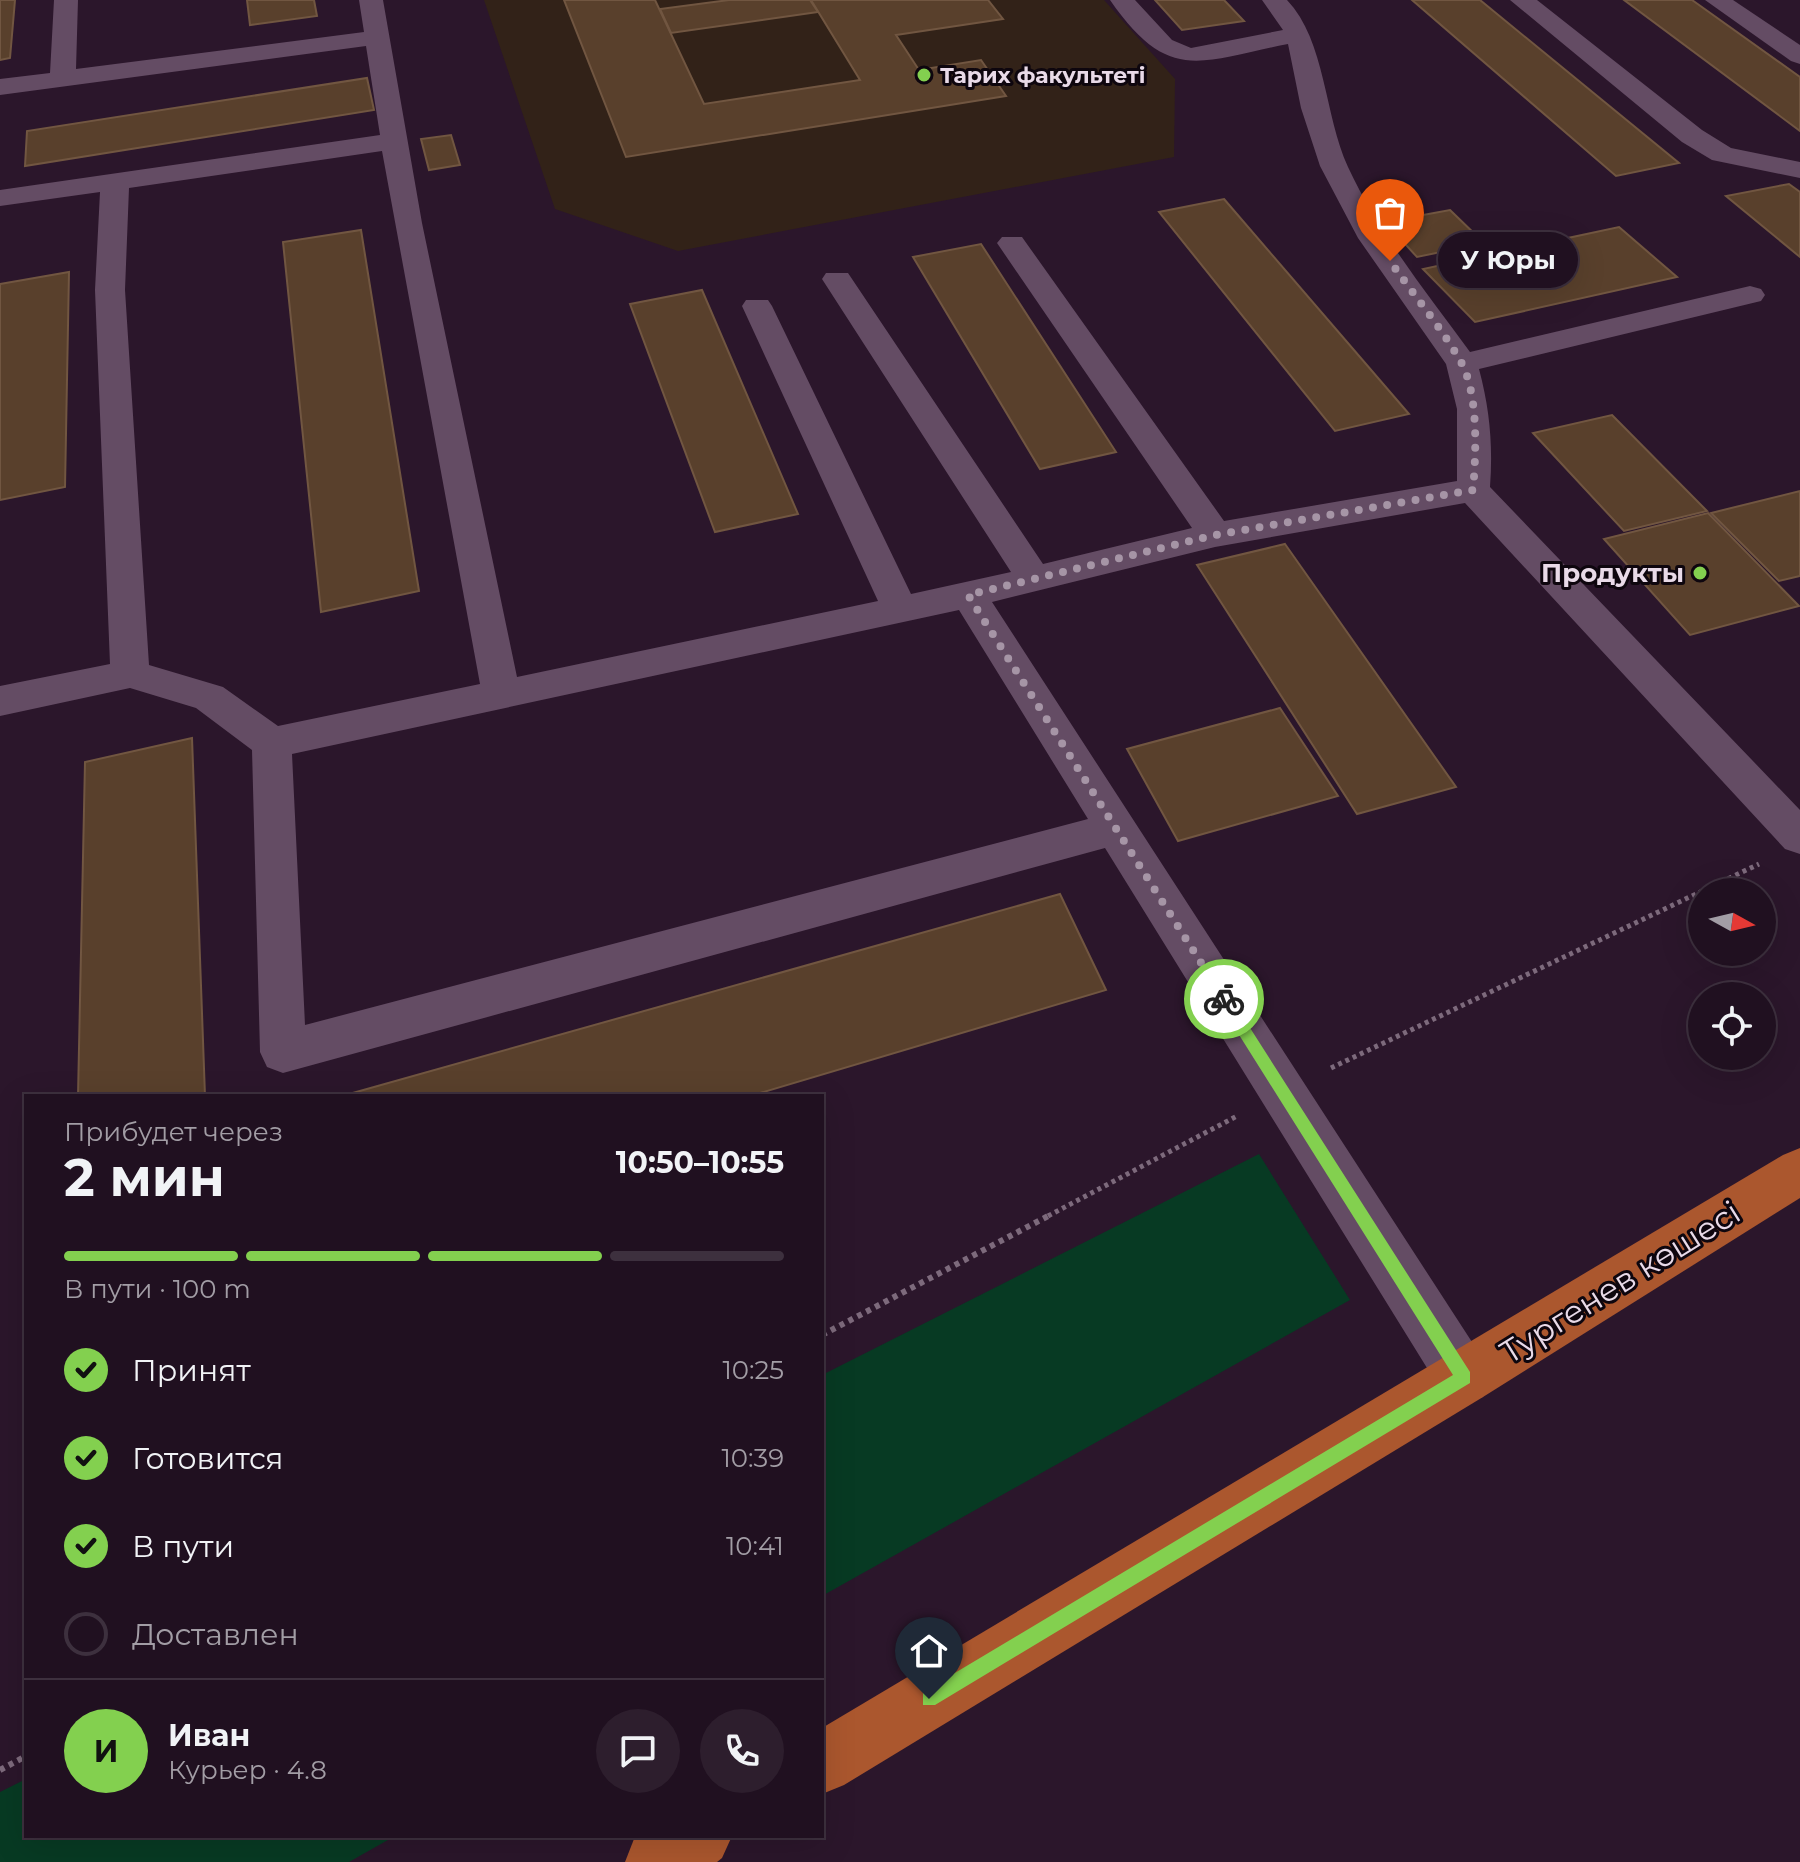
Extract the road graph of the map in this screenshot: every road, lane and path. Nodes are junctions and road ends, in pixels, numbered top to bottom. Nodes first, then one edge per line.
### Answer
1 (66, 0) edge
2 (371, 0) edge
3 (1122, 0) edge
4 (1274, 0) edge
5 (1522, 0) edge
6 (1717, 0) edge
7 (1298, 34) junction
8 (379, 37) junction
9 (1800, 56) edge
10 (63, 77) junction
11 (0, 87) edge
12 (396, 141) junction
13 (1800, 170) edge
14 (115, 182) junction
15 (0, 198) edge
16 (1012, 243) dead end
17 (837, 279) dead end
18 (1750, 295) dead end
19 (757, 306) dead end
20 (1462, 364) junction
21 (1473, 490) junction
22 (1215, 535) junction
23 (1034, 579) junction
24 (968, 595) junction
25 (900, 609) junction
26 (130, 674) junction
27 (501, 694) junction
28 (0, 701) edge
29 (272, 743) junction
30 (1116, 828) junction
31 (1800, 837) edge
32 (1800, 1171) edge
33 (1464, 1378) junction
34 (24, 1757) edge
35 (824, 1762) edge
36 (0, 1770) edge
37 (697, 1838) edge
38 (657, 1862) edge

1 - 10 lane
2 - 8 lane
3 - 7 lane
4 - 7 lane
5 - 13 lane
6 - 9 lane
7 - 20 lane
8 - 10 lane
8 - 12 lane
10 - 11 lane
12 - 14 lane
12 - 27 lane
14 - 15 lane
14 - 26 lane
16 - 22 lane
17 - 23 lane
18 - 20 lane
19 - 25 lane
20 - 21 lane
21 - 22 lane
21 - 31 lane
22 - 23 lane
23 - 24 lane
24 - 25 lane
24 - 30 lane
25 - 27 lane
26 - 28 lane
26 - 29 lane
27 - 29 lane
29 - 30 lane
30 - 33 lane
32 - 33 main road, Тургенев көшесі
33 - 35 main road, Тургенев көшесі
34 - 36 path
37 - 38 main road

